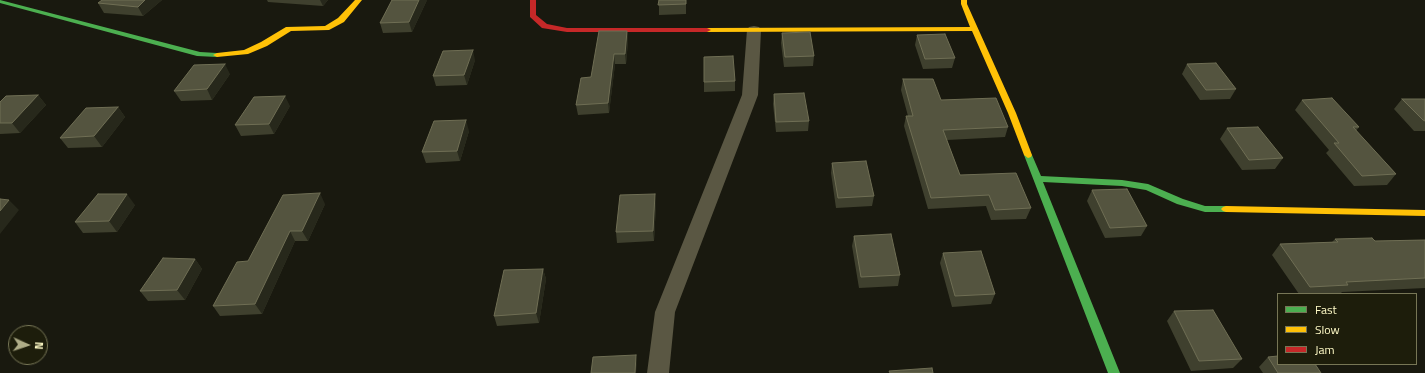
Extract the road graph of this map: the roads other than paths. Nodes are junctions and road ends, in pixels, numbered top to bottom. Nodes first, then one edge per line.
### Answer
1 (359, 0) edge
2 (533, 0) edge
3 (964, 0) edge
4 (4, 1) edge
5 (754, 30) junction
6 (975, 30) junction
7 (1038, 179) junction
8 (1425, 212) edge
9 (658, 373) edge
10 (1114, 373) edge

1 - 4 street
2 - 5 street
3 - 6 street
5 - 6 street
5 - 9 street
6 - 7 street
7 - 8 street
7 - 10 street

